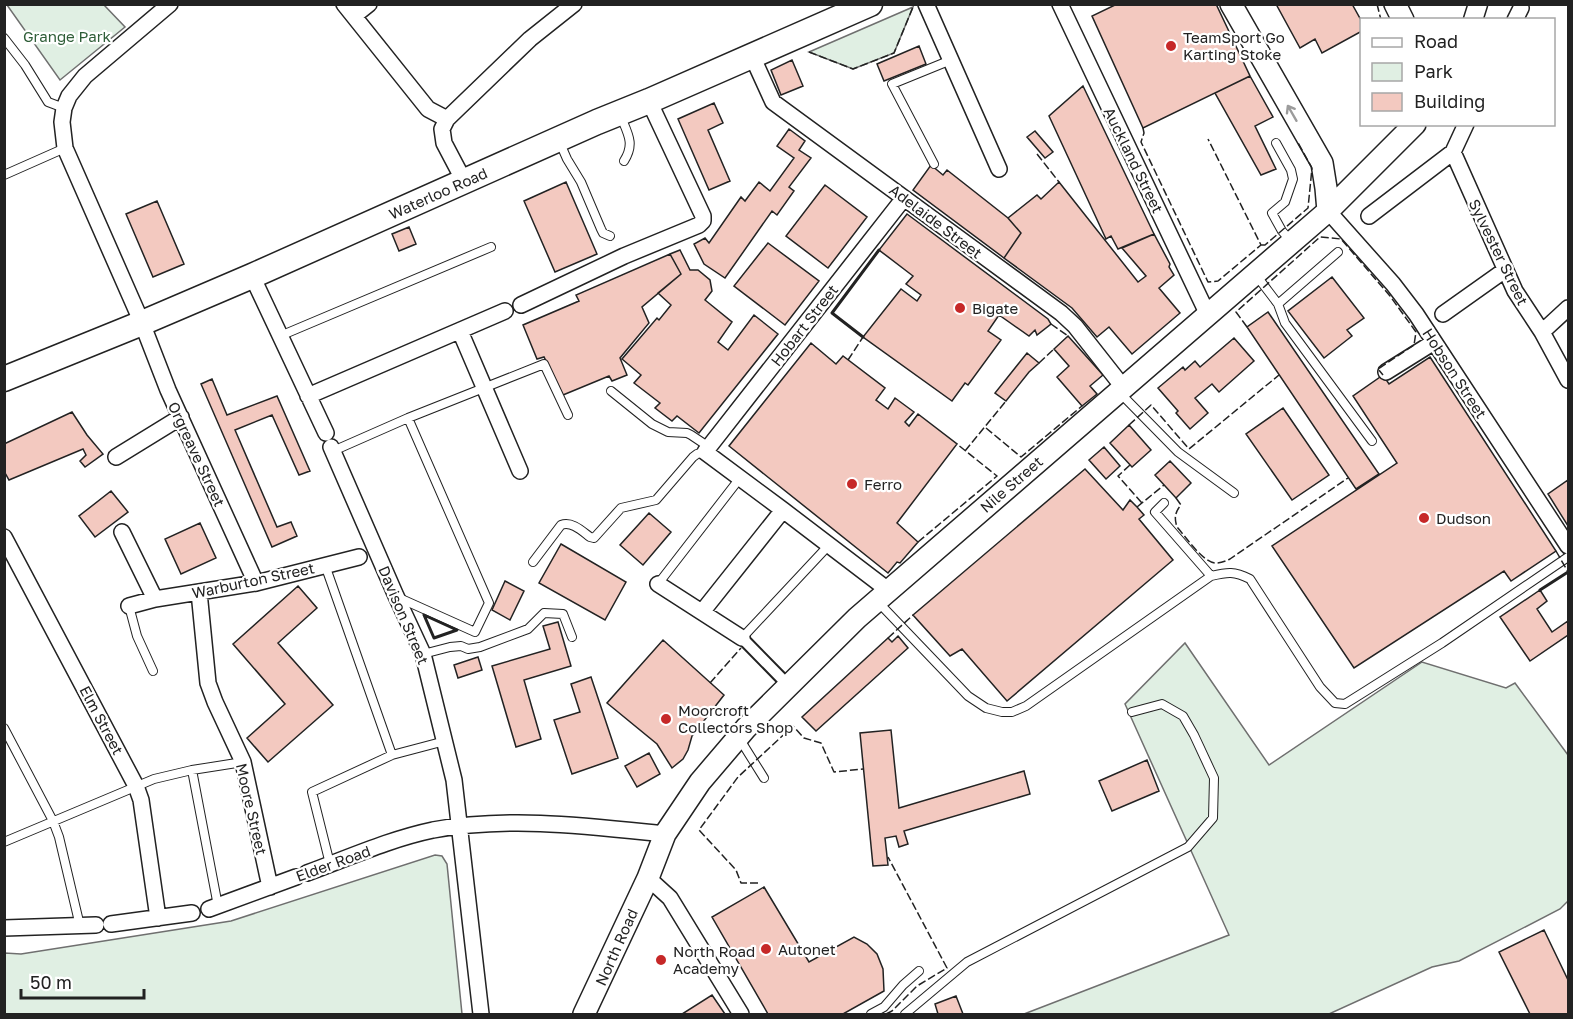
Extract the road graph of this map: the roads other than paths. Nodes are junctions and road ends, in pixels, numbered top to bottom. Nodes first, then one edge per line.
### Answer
1 (170, 4) edge
2 (369, 4) edge
3 (574, 4) edge
4 (870, 4) edge
5 (926, 4) edge
6 (1060, 4) edge
7 (1231, 4) edge
8 (1395, 4) edge
9 (349, 10) edge
10 (1402, 18) edge
11 (4, 38) edge
12 (752, 56) junction
13 (951, 60) junction
14 (649, 101) junction
15 (64, 108) junction
16 (620, 112) junction
17 (447, 119) junction
18 (1414, 126) edge
19 (1465, 126) edge
20 (559, 139) junction
21 (1276, 143) dead end
22 (64, 148) junction
23 (1453, 152) junction
24 (624, 161) dead end
25 (1322, 163) junction
26 (934, 164) dead end
27 (999, 169) dead end
28 (4, 175) edge
29 (464, 181) junction
30 (1358, 181) junction
31 (904, 198) junction
32 (1328, 211) junction
33 (1369, 216) dead end
34 (610, 236) dead end
35 (1292, 242) junction
36 (491, 247) dead end
37 (1338, 252) dead end
38 (1505, 270) junction
39 (1256, 273) junction
40 (252, 276) junction
41 (1278, 304) junction
42 (520, 305) joint
43 (1569, 308) edge
44 (505, 311) joint
45 (1443, 314) dead end
46 (1208, 315) junction
47 (142, 323) junction
48 (460, 331) junction
49 (1542, 332) junction
50 (280, 336) junction
51 (1434, 342) junction
52 (1386, 372) dead end
53 (4, 379) edge
54 (1569, 380) edge
55 (484, 388) junction
56 (1121, 389) junction
57 (611, 391) dead end
58 (308, 396) junction
59 (568, 415) dead end
60 (181, 417) junction
61 (408, 418) junction
62 (1372, 441) dead end
63 (330, 444) junction
64 (707, 450) junction
65 (116, 457) dead end
66 (520, 471) dead end
67 (740, 478) junction
68 (1234, 493) dead end
69 (1164, 503) dead end
70 (783, 510) junction
71 (122, 532) dead end
72 (4, 537) edge
73 (829, 545) junction
74 (1569, 546) edge
75 (377, 551) junction
76 (359, 557) joint
77 (1569, 557) edge
78 (533, 562) dead end
79 (325, 565) junction
80 (1211, 576) junction
81 (256, 583) junction
82 (658, 584) joint
83 (199, 592) junction
84 (396, 596) junction
85 (882, 596) junction
86 (155, 599) junction
87 (129, 606) joint
88 (702, 612) junction
89 (572, 637) dead end
90 (742, 638) junction
91 (423, 654) junction
92 (153, 671) dead end
93 (788, 685) junction
94 (1132, 712) dead end
95 (4, 728) edge
96 (739, 736) junction
97 (445, 741) junction
98 (392, 755) junction
99 (243, 762) junction
100 (192, 770) junction
101 (764, 778) dead end
102 (136, 786) junction
103 (53, 821) junction
104 (460, 827) junction
105 (665, 834) junction
106 (4, 842) edge
107 (330, 864) junction
108 (648, 878) junction
109 (270, 887) junction
110 (213, 908) junction
111 (192, 913) joint
112 (158, 918) junction
113 (80, 926) junction
114 (5, 927) edge
115 (919, 971) dead end
116 (481, 1014) edge
117 (584, 1014) edge
118 (741, 1014) edge
119 (871, 1014) edge
120 (905, 1014) edge

1 - 15 street
2 - 9 street
3 - 17 street
4 - 12 main road, Waterloo Road
5 - 13 street
6 - 46 street, Auckland Street
25 -> 7 main road
8 - 10 main road
9 - 17 street
11 - 15 lane
12 - 14 main road, Waterloo Road
12 - 31 street, Adelaide Street
13 - 26 lane
13 - 27 street
14 - 16 main road, Waterloo Road
14 - 42 street
15 - 22 street
16 - 20 main road, Waterloo Road
16 - 24 lane
17 - 29 street
18 - 30 main road, Nile Street
19 - 23 street
20 - 29 main road, Waterloo Road
20 - 34 lane
21 - 35 lane
22 - 28 lane
22 - 47 street, Orgreave Street
23 - 33 street
23 - 38 street, Sylvester Street
25 - 30 main road
25 - 32 main road
29 - 40 main road, Waterloo Road
30 - 32 main road, Nile Street
31 - 56 street, Adelaide Street
31 - 64 street, Hobart Street
32 - 35 main road, Nile Street
32 - 51 street, Hobson Street
35 - 39 main road, Nile Street
36 - 50 lane
37 - 41 lane
38 - 45 street
38 - 49 street, Sylvester Street
39 - 41 lane
39 - 46 main road, Nile Street
40 - 47 main road, Waterloo Road
40 - 50 street, Davison Street
41 - 62 lane
42 - 44 street
43 - 49 street
44 - 48 street
46 - 56 main road, Nile Street
47 - 53 main road, Waterloo Road
47 - 60 street, Orgreave Street
48 - 55 street
48 - 58 street
49 - 54 street, Sylvester Street
50 - 58 street, Davison Street
51 - 52 street
51 - 74 street, Hobson Street
55 - 59 lane
55 - 61 lane
55 - 66 street
56 - 68 lane
56 - 85 main road, Nile Street
57 - 64 lane
58 - 63 street, Davison Street
60 - 65 street
60 - 81 street, Orgreave Street
61 - 63 lane
61 - 84 lane
63 - 75 street, Davison Street
64 - 67 street
64 - 78 lane
67 - 70 street
67 - 82 lane
69 - 80 lane
70 - 73 street
70 - 88 street
71 - 86 street
72 - 102 street, Elm Street
73 - 85 street
73 - 90 lane
75 - 76 street, Warburton Street
75 - 84 street, Davison Street
76 - 79 street, Warburton Street
77 - 80 lane
79 - 81 street, Warburton Street
79 - 98 lane
80 - 85 lane
81 - 83 street, Warburton Street
82 - 88 street
83 - 86 street, Warburton Street
83 - 99 street, Moore Street
84 - 91 street, Davison Street
85 - 93 main road, Nile Street
86 - 87 street, Warburton Street
87 - 92 lane
88 - 90 street
89 - 91 lane
90 - 93 street
91 - 97 street, Davison Street
93 - 96 main road, Nile Street
94 - 120 lane
95 - 103 lane
96 - 101 lane
96 - 105 main road, Nile Street
97 - 98 lane
97 - 104 street, Davison Street
98 - 107 lane
99 - 100 lane
99 - 109 street, Moore Street
100 - 102 lane
100 - 110 lane
102 - 103 lane
102 - 112 street, Elm Street
103 - 106 lane
103 - 113 lane
104 - 105 street, Elder Road
104 - 107 street, Elder Road
104 - 116 street, Davison Street
105 - 108 main road, Nile Street
107 - 109 street, Elder Road
108 - 117 main road, North Road
108 - 118 street
109 - 110 street, Elder Road
110 - 111 street, Elder Road
111 - 112 street, Elder Road
112 - 113 street, Elder Road
113 - 114 street, Elder Road
115 - 119 lane

